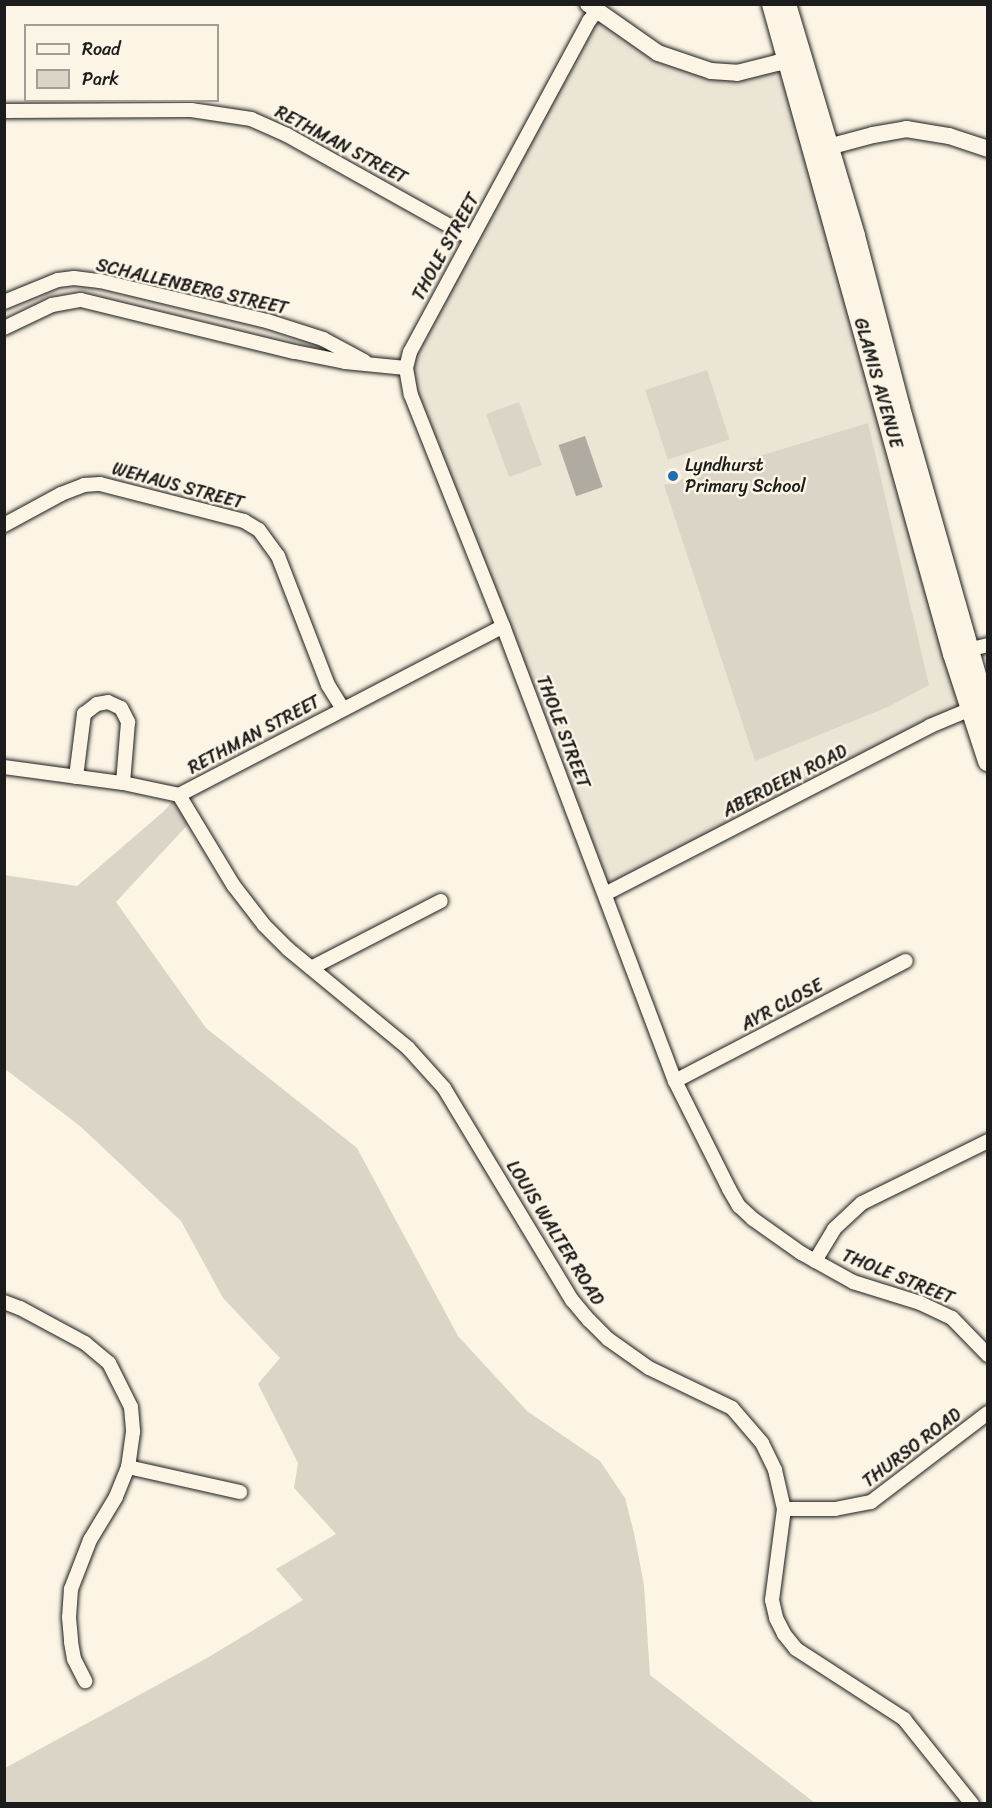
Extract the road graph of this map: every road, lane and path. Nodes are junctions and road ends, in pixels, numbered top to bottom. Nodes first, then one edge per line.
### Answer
1 (772, 4) edge
2 (786, 4) edge
3 (593, 8) edge
4 (794, 55) junction
5 (4, 111) edge
6 (822, 149) junction
7 (987, 149) edge
8 (471, 238) junction
9 (4, 302) edge
10 (4, 328) edge
11 (369, 363) junction
12 (406, 368) junction
13 (4, 525) edge
14 (503, 626) junction
15 (987, 645) edge
16 (960, 652) junction
17 (343, 709) junction
18 (980, 710) edge
19 (987, 761) edge
20 (4, 767) edge
21 (76, 777) junction
22 (123, 783) junction
23 (179, 795) junction
24 (605, 894) junction
25 (441, 901) dead end
26 (906, 961) dead end
27 (311, 968) junction
28 (675, 1082) junction
29 (987, 1141) edge
30 (815, 1262) junction
31 (4, 1302) edge
32 (987, 1355) edge
33 (987, 1413) edge
34 (128, 1467) junction
35 (240, 1491) dead end
36 (784, 1509) junction
37 (85, 1681) dead end
38 (972, 1803) edge

1 - 4 main road, GLAMIS AVENUE
2 - 4 main road, GLAMIS AVENUE
3 - 4 street
3 - 8 street, THOLE STREET
4 - 6 main road, GLAMIS AVENUE
5 - 8 street, RETHMAN STREET
6 - 7 street
6 - 16 main road, GLAMIS AVENUE
8 - 12 street, THOLE STREET
9 - 11 street, SCHALLENBERG STREET
10 - 11 street, SCHALLENBERG STREET
11 - 12 street, SCHALLENBERG STREET
12 - 14 street, THOLE STREET
13 - 17 street, WEHAUS STREET
14 - 17 street, RETHMAN STREET
14 - 24 street, THOLE STREET
15 - 16 street
16 - 18 main road, GLAMIS AVENUE
17 - 23 street, RETHMAN STREET
18 - 19 main road, GLAMIS AVENUE
18 - 24 street, ABERDEEN ROAD
20 - 21 street, RETHMAN STREET
21 - 22 street, RETHMAN STREET
21 - 22 street
22 - 23 street, RETHMAN STREET
23 - 27 street, LOUIS WALTER ROAD
24 - 28 street, THOLE STREET
25 - 27 street
26 - 28 street, AYR CLOSE
27 - 36 street, LOUIS WALTER ROAD
28 - 30 street, THOLE STREET
29 - 30 street
30 - 32 street, THOLE STREET
31 - 34 street
33 - 36 street, THURSO ROAD
34 - 35 street
34 - 37 street
36 - 38 street, LOUIS WALTER ROAD

